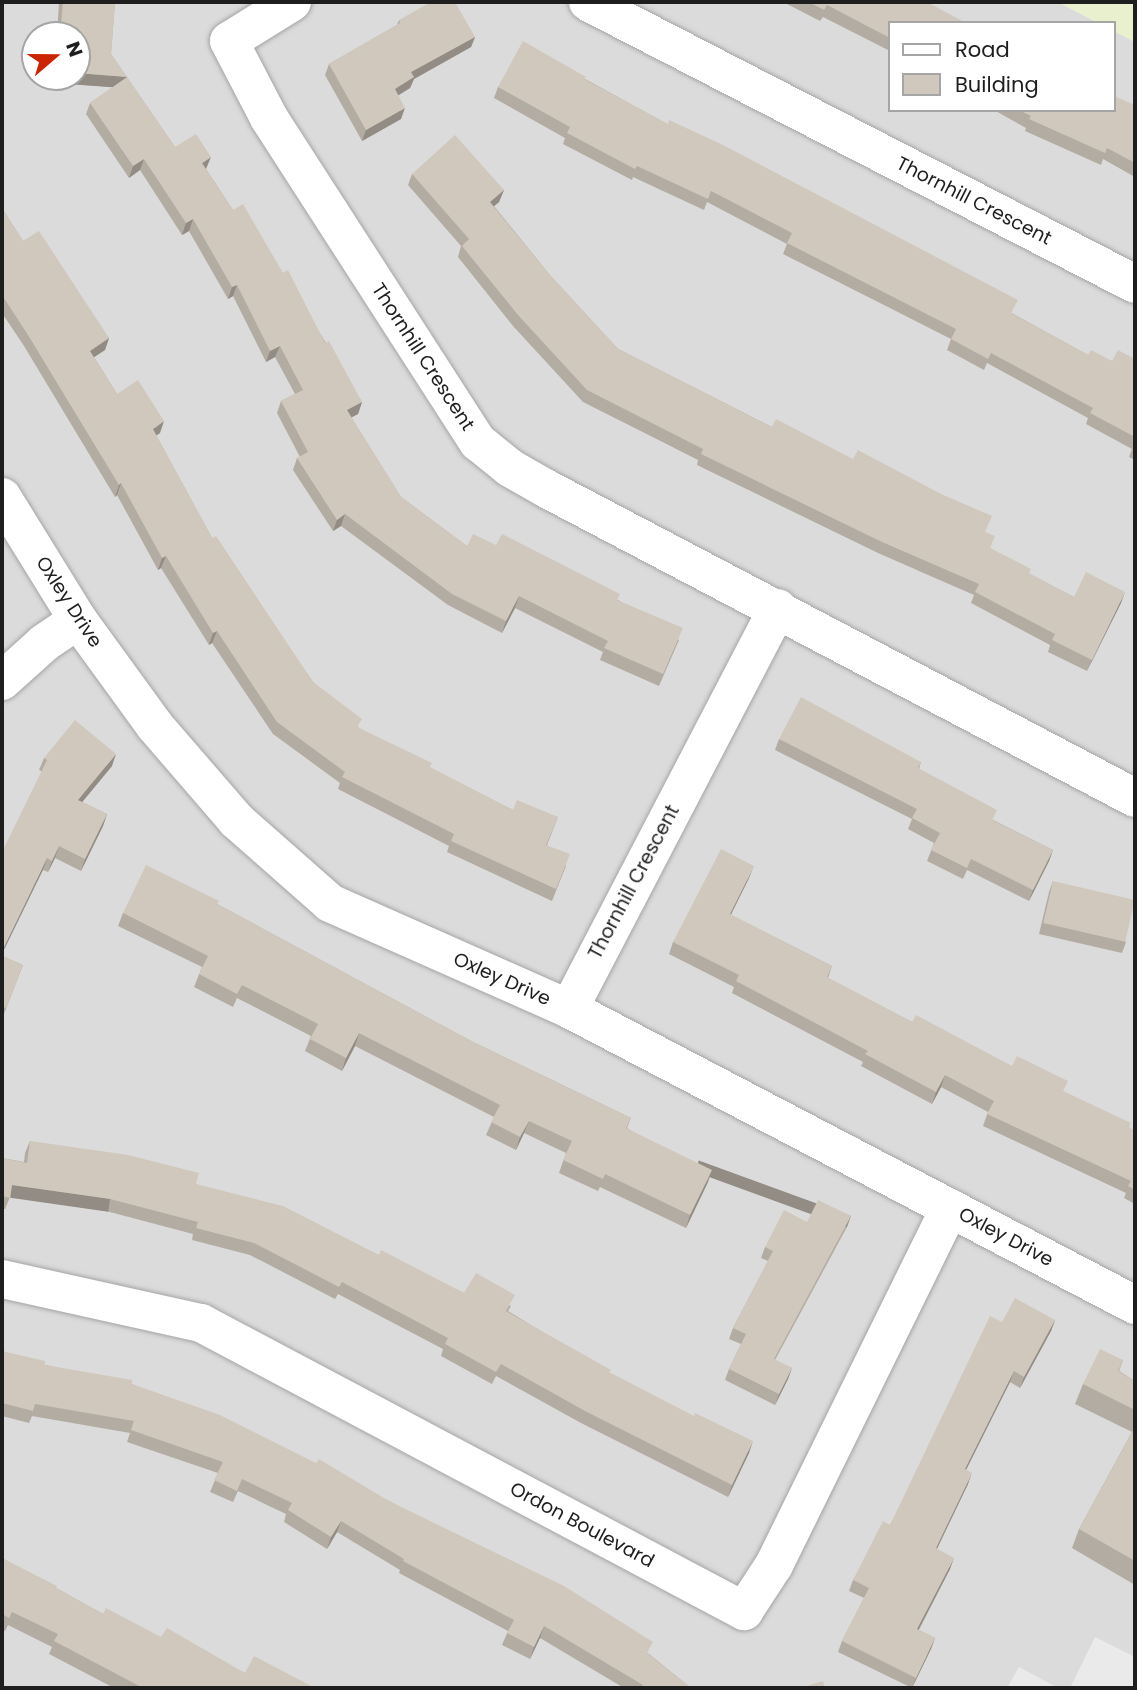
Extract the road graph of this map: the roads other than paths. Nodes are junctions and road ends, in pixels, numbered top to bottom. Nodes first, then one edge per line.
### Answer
1 (292, 2) edge
2 (588, 2) edge
3 (1135, 285) edge
4 (2, 497) edge
5 (778, 608) junction
6 (78, 620) junction
7 (2, 681) edge
8 (1135, 797) edge
9 (569, 1009) junction
10 (950, 1208) junction
11 (2, 1279) edge
12 (1135, 1305) edge

1 - 5 street, Thornhill Crescent
2 - 3 street, Thornhill Crescent
4 - 6 street, Oxley Drive
5 - 8 street, Thornhill Crescent
5 - 9 street, Thornhill Crescent
6 - 7 street
6 - 9 street, Oxley Drive
9 - 10 street, Oxley Drive
10 - 11 street, Ordon Boulevard
10 - 12 street, Oxley Drive

